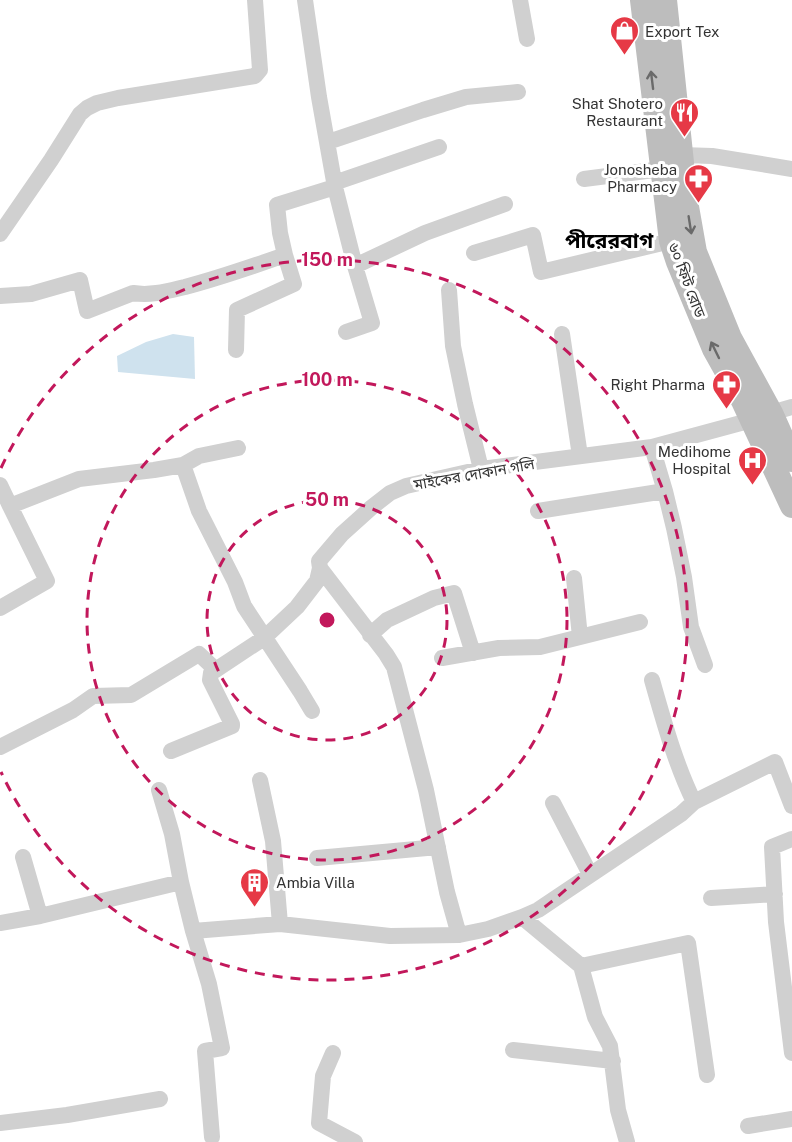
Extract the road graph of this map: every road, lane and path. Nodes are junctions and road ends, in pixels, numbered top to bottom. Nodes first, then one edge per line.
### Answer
1 (255, 0) edge
2 (305, 0) edge
3 (520, 0) edge
4 (642, 0) edge
5 (665, 0) edge
6 (527, 39) dead end
7 (518, 92) dead end
8 (666, 114) junction
9 (328, 142) junction
10 (438, 147) dead end
11 (681, 155) junction
12 (662, 169) junction
13 (792, 169) edge
14 (584, 179) dead end
15 (335, 185) junction
16 (505, 204) dead end
17 (0, 234) edge
18 (671, 241) junction
19 (474, 253) dead end
20 (285, 255) junction
21 (355, 266) junction
22 (449, 290) dead end
23 (0, 296) edge
24 (345, 332) dead end
25 (562, 334) dead end
26 (236, 350) dead end
27 (772, 413) edge
28 (652, 447) junction
29 (238, 448) dead end
30 (580, 456) junction
31 (792, 460) edge
32 (183, 465) junction
33 (481, 469) junction
34 (0, 485) edge
35 (665, 491) junction
36 (10, 506) junction
37 (792, 506) edge
38 (538, 510) dead end
39 (320, 568) junction
40 (574, 578) dead end
41 (0, 608) edge
42 (640, 622) dead end
43 (370, 634) junction
44 (580, 637) junction
45 (264, 638) junction
46 (473, 653) junction
47 (442, 658) dead end
48 (705, 664) dead end
49 (216, 670) junction
50 (652, 680) dead end
51 (312, 711) dead end
52 (0, 747) edge
53 (171, 751) dead end
54 (260, 780) dead end
55 (159, 790) dead end
56 (553, 802) dead end
57 (694, 802) junction
58 (792, 806) edge
59 (792, 839) edge
60 (438, 847) junction
61 (23, 857) dead end
62 (317, 858) dead end
63 (590, 874) junction
64 (181, 882) junction
65 (775, 894) junction
66 (711, 898) dead end
67 (40, 916) junction
68 (522, 917) junction
69 (0, 923) edge
70 (280, 924) junction
71 (193, 931) junction
72 (459, 935) junction
73 (581, 966) junction
74 (513, 1050) dead end
75 (333, 1053) dead end
76 (792, 1053) edge
77 (613, 1061) junction
78 (707, 1075) dead end
79 (160, 1099) dead end
80 (792, 1119) edge
81 (0, 1124) edge
82 (748, 1126) dead end
83 (212, 1137) dead end
84 (355, 1142) edge
85 (627, 1142) edge

1 - 17 street
2 - 9 street
3 - 6 street
8 -> 4 street, ৬০ ফিট রোড
5 - 8 street, ৬০ ফিট রোড
7 - 9 street
8 - 11 street, ৬০ ফিট রোড
8 - 12 street, ৬০ ফিট রোড
9 - 15 street
10 - 15 street
11 - 13 street
11 -> 27 street, ৬০ ফিট রোড
12 - 14 street
12 - 18 street, ৬০ ফিট রোড
15 - 20 street
15 - 21 street
16 - 21 street
18 - 19 street
27 -> 18 street, ৬০ ফিট রোড
20 - 23 street
20 - 26 street
21 - 24 street
22 - 33 street
25 - 30 street
27 - 28 street, মাইকের দোকান গলি
27 - 31 street, ৬০ ফিট রোড
27 - 37 street, ৬০ ফিট রোড
28 - 30 street, মাইকের দোকান গলি
28 - 35 street
29 - 32 street
30 - 33 street, মাইকের দোকান গলি
32 - 36 street
32 - 45 street
33 - 39 street, মাইকের দোকান গলি
34 - 36 street
35 - 38 street
35 - 48 street
36 - 41 street
39 - 43 street
39 - 45 street, মাইকের দোকান গলি
40 - 44 street
42 - 44 street
43 - 46 street
43 - 60 street
44 - 46 street
45 - 49 street, মাইকের দোকান গলি
45 - 51 street
46 - 47 street
49 - 52 street
49 - 53 street
50 - 57 street
54 - 70 street
55 - 64 street
56 - 63 street
57 - 58 street
57 - 63 street
59 - 65 street
60 - 62 street
60 - 72 street
61 - 67 street
63 - 68 street
64 - 67 street
64 - 71 street
65 - 66 street
65 - 76 street
67 - 69 street
68 - 72 street
68 - 73 street
70 - 71 street
70 - 72 street
71 - 83 street
73 - 77 street
73 - 78 street
74 - 77 street
75 - 84 street
77 - 85 street
79 - 81 street
80 - 82 street

